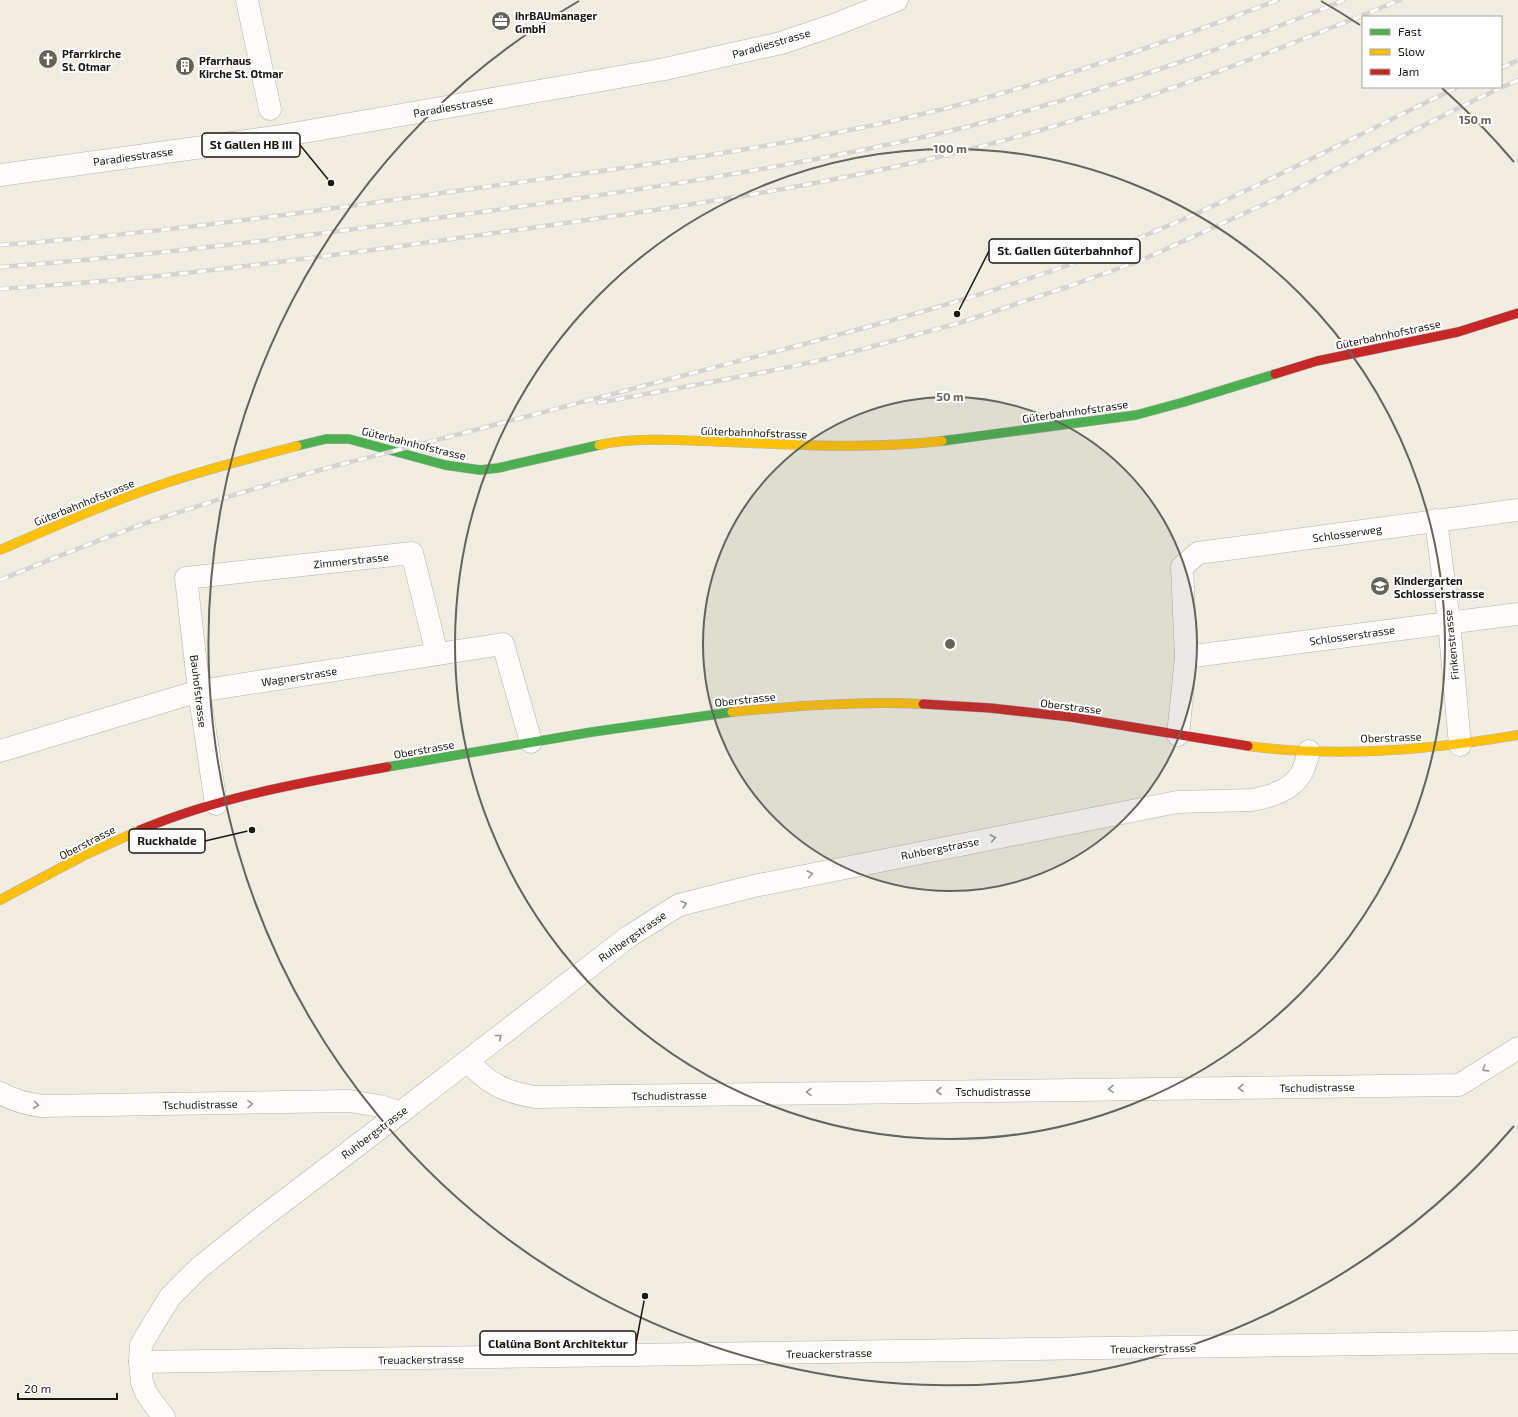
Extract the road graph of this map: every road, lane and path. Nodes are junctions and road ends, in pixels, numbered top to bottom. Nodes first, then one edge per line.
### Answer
1 (247, 0) edge
2 (885, 2) edge
3 (270, 110) dead end
4 (0, 175) edge
5 (1518, 313) edge
6 (1518, 510) edge
7 (1436, 520) junction
8 (0, 550) edge
9 (186, 578) joint
10 (1518, 614) edge
11 (1449, 622) junction
12 (438, 654) junction
13 (1186, 657) junction
14 (199, 691) junction
15 (1178, 735) junction
16 (1518, 735) edge
17 (532, 742) junction
18 (1460, 745) junction
19 (0, 751) edge
20 (1309, 751) junction
21 (216, 804) junction
22 (0, 900) edge
23 (1518, 1048) edge
24 (468, 1060) junction
25 (0, 1093) edge
26 (400, 1113) junction
27 (1518, 1342) edge
28 (140, 1362) junction
29 (164, 1417) edge

1 - 3 street
2 - 4 street, Paradiesstrasse
5 - 8 street, Güterbahnhofstrasse
6 - 7 street, Schlosserweg
7 - 11 street, Finkenstrasse
7 - 13 street, Schlosserweg
9 - 12 street, Zimmerstrasse
9 - 14 street, Bauhofstrasse
10 - 11 street, Schlosserstrasse
11 - 13 street, Schlosserstrasse
11 - 18 street, Finkenstrasse
12 - 14 street, Wagnerstrasse
12 - 17 street, Wagnerstrasse
13 - 15 street
14 - 19 street, Wagnerstrasse
14 - 21 street, Bauhofstrasse
15 - 17 street, Oberstrasse
15 - 20 street, Oberstrasse
16 - 18 street, Oberstrasse
17 - 21 street, Oberstrasse
18 - 20 street, Oberstrasse
24 -> 20 street, Ruhbergstrasse
21 - 22 street, Oberstrasse
23 -> 24 street, Tschudistrasse
24 - 26 street, Ruhbergstrasse
25 -> 26 street, Tschudistrasse
26 - 28 street, Ruhbergstrasse
27 - 28 street, Treuackerstrasse
28 - 29 street, Ruhbergstrasse

